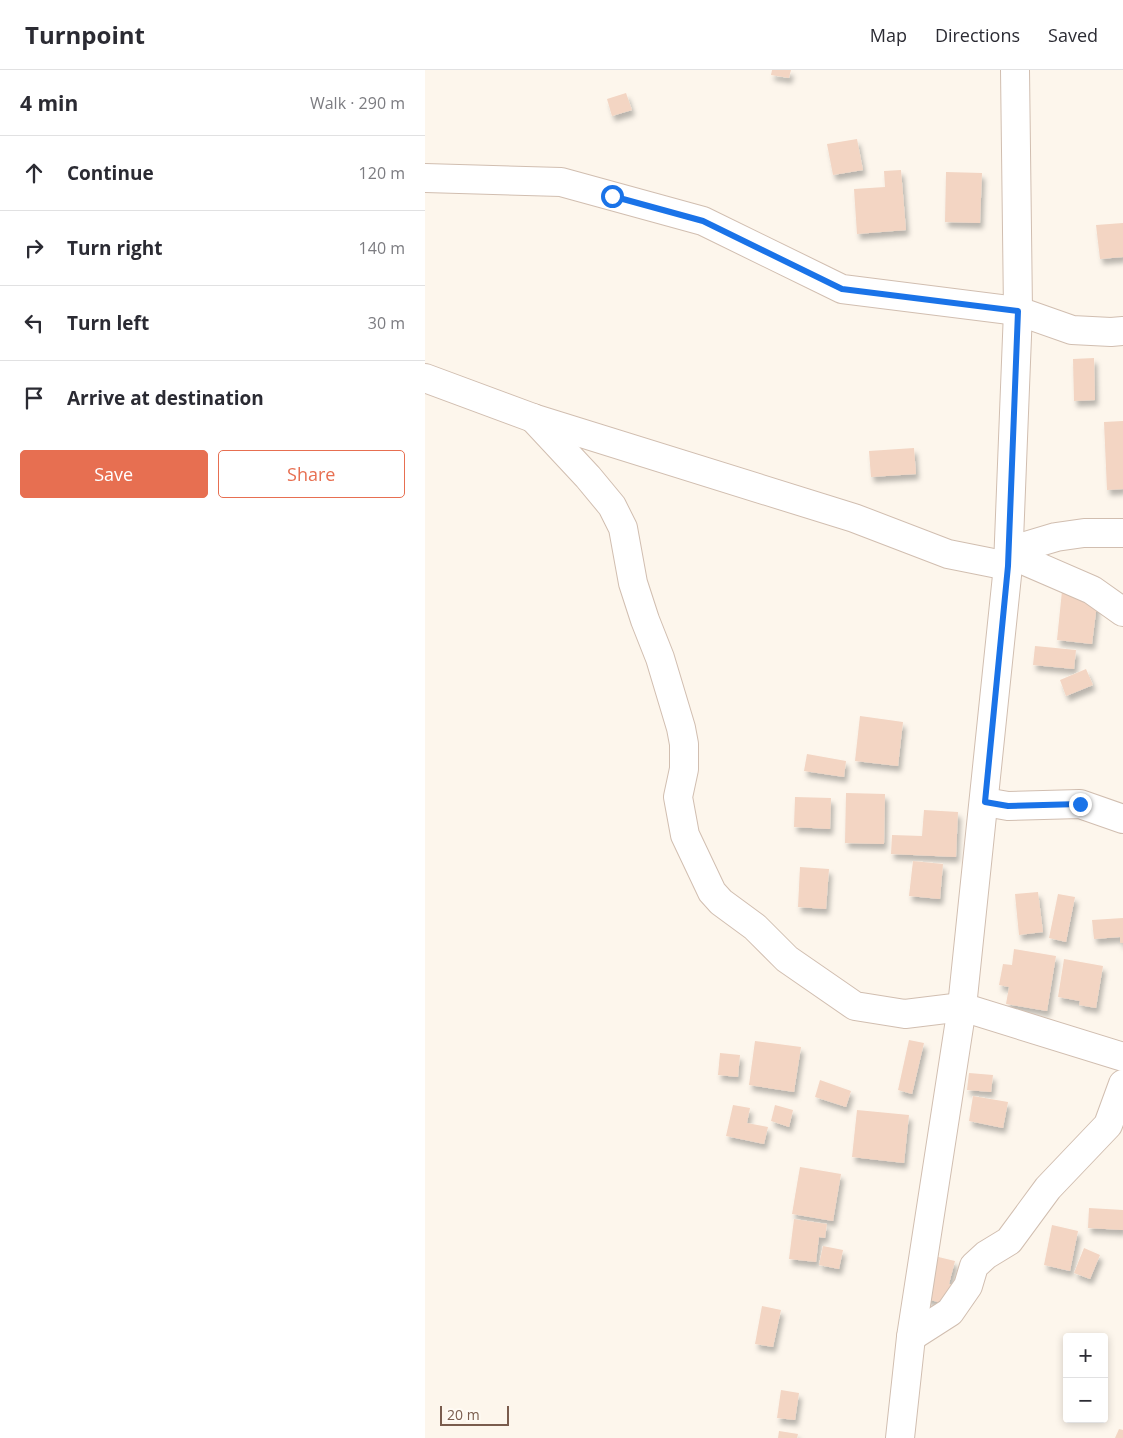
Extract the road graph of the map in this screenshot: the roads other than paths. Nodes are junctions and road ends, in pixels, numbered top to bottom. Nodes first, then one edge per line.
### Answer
1 (1015, 70) edge
2 (425, 178) edge
3 (1018, 311) junction
4 (1123, 330) edge
5 (425, 378) edge
6 (533, 418) junction
7 (1123, 533) edge
8 (1009, 557) junction
9 (1123, 612) edge
10 (985, 802) junction
11 (1123, 820) edge
12 (963, 1007) junction
13 (1123, 1057) edge
14 (1123, 1084) edge
15 (911, 1337) junction
16 (901, 1438) edge

1 - 3 street
2 - 3 street
3 - 4 street
3 - 8 street
5 - 6 street
6 - 8 street
6 - 12 street
7 - 8 street
8 - 9 street
8 - 10 street
10 - 11 street
10 - 12 street
12 - 13 street
12 - 15 street
14 - 15 street
15 - 16 street

